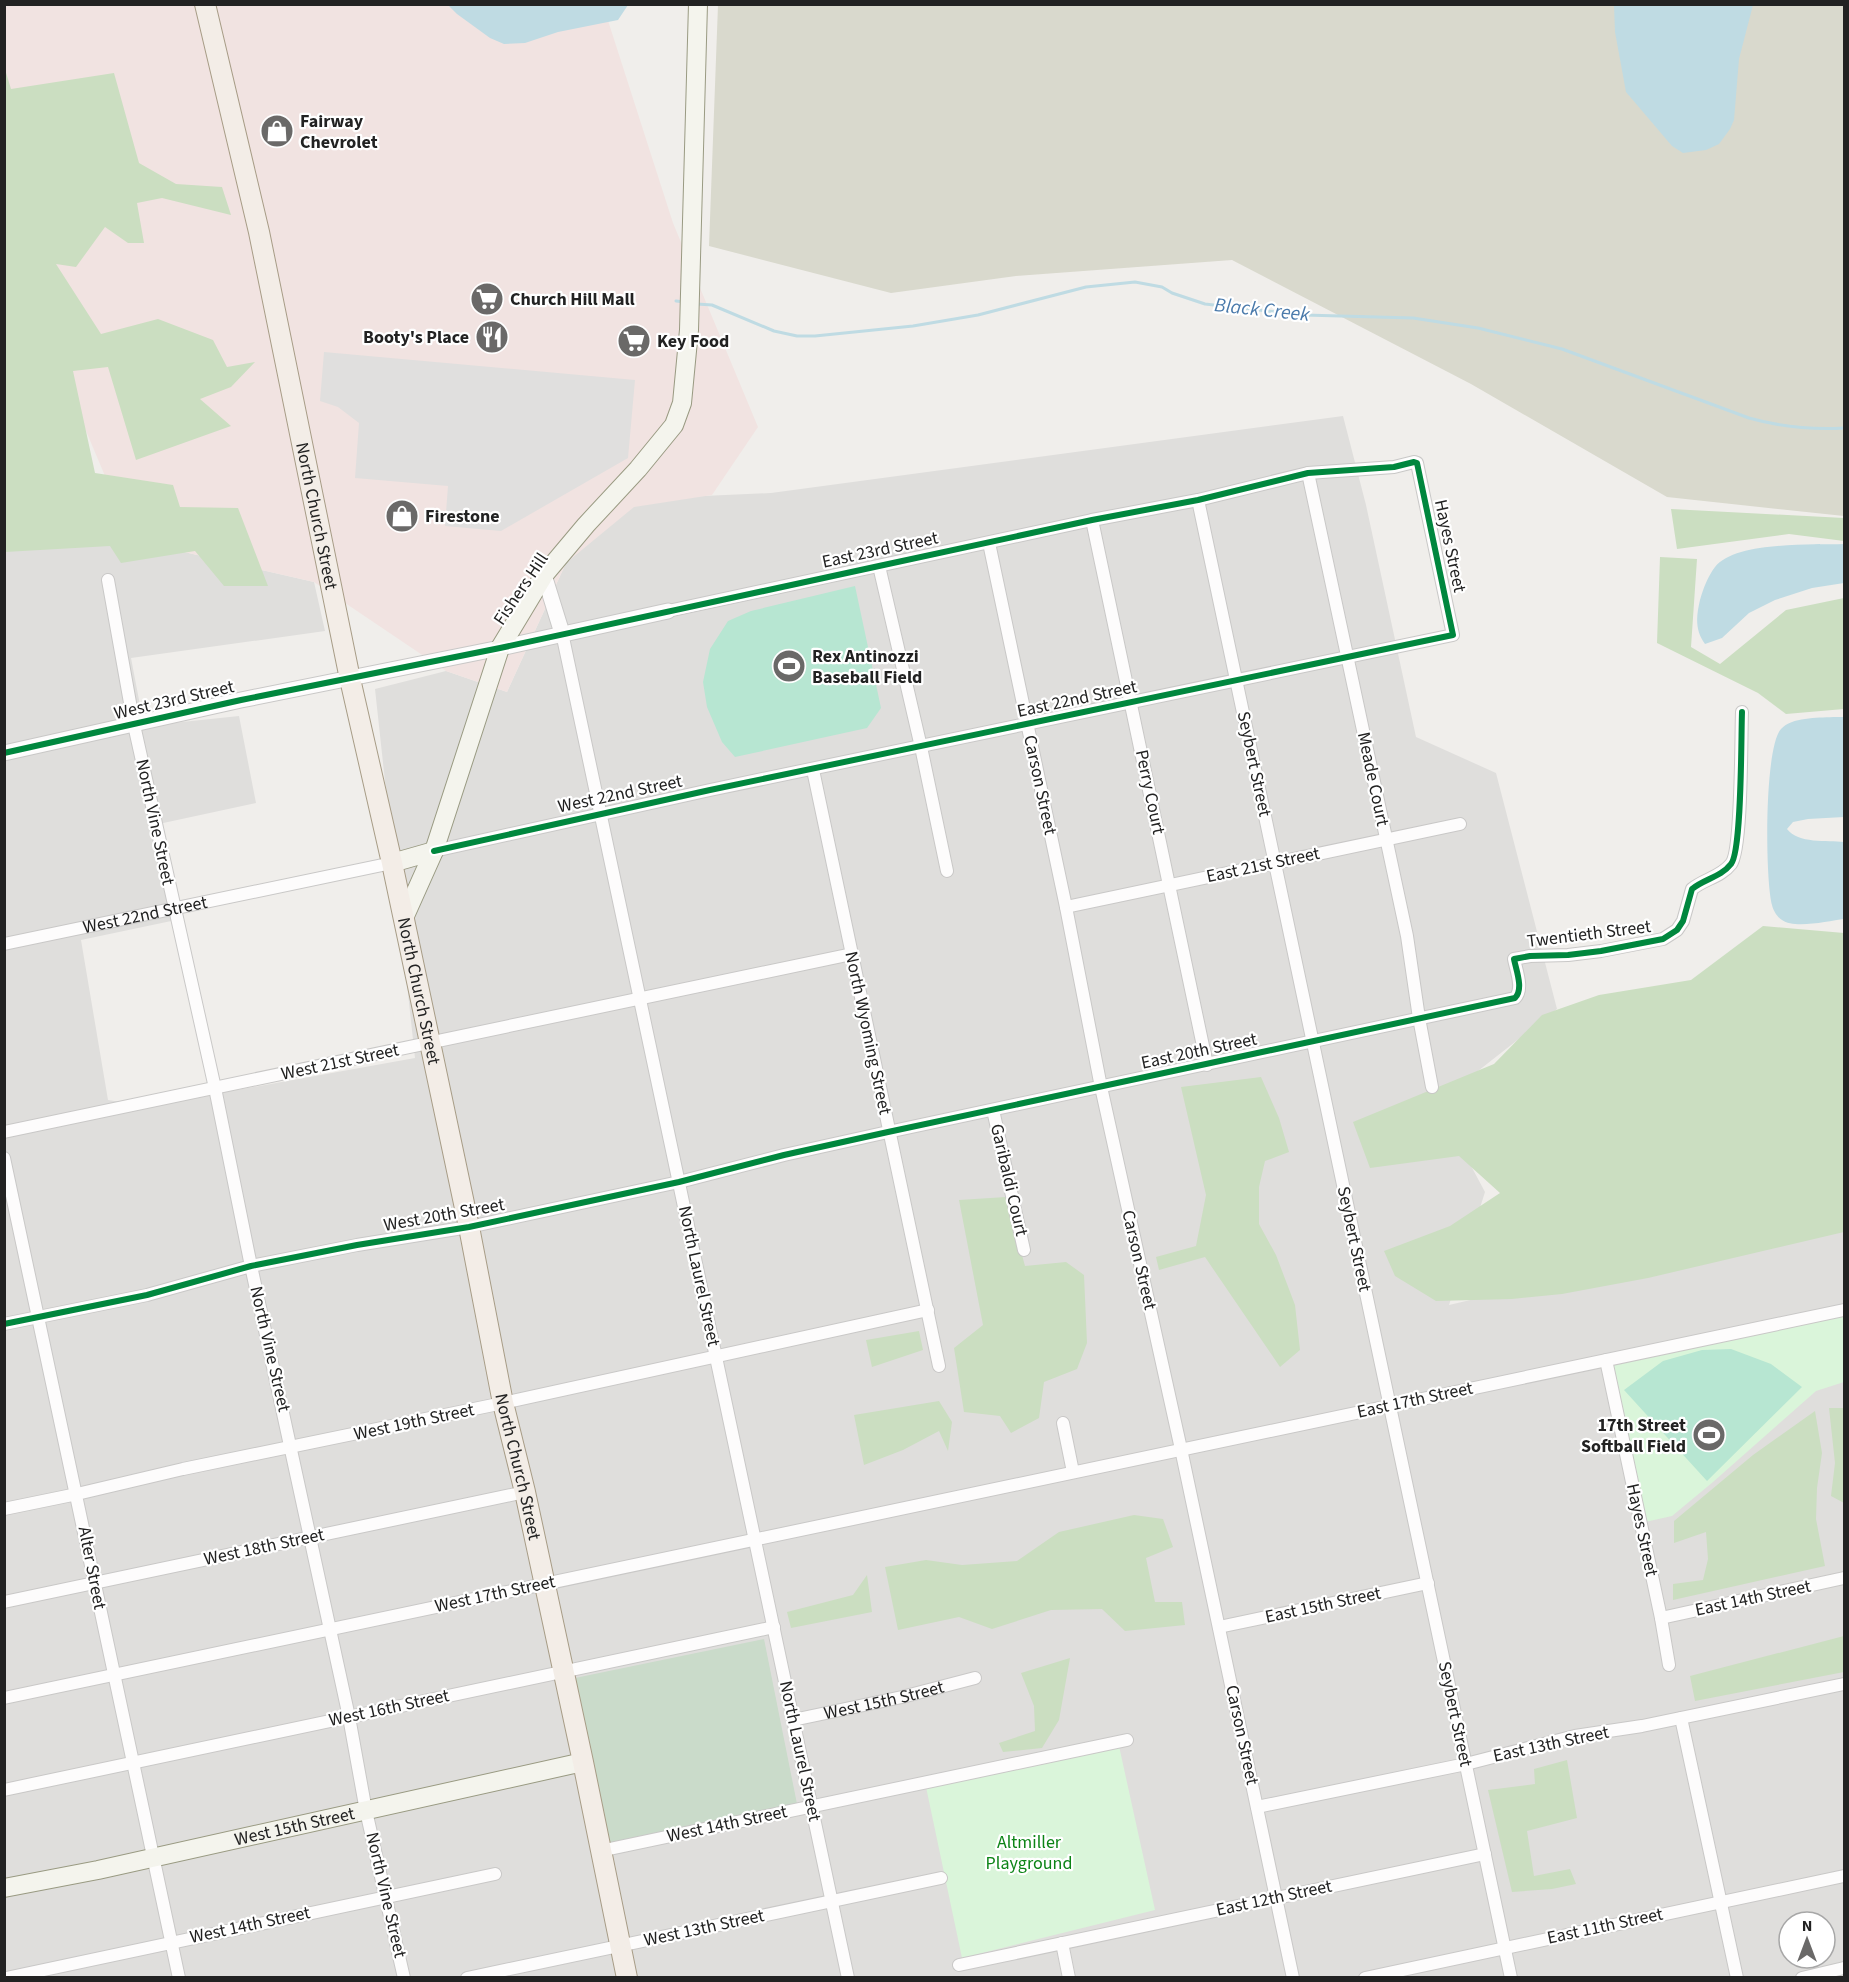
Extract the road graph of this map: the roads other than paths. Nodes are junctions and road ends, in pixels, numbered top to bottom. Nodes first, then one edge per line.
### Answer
1 (205, 4) edge
2 (698, 4) edge
3 (1417, 463) joint
4 (1308, 472) junction
5 (1198, 500) junction
6 (1092, 520) junction
7 (988, 543) junction
8 (879, 566) junction
9 (544, 575) junction
10 (108, 580) dead end
11 (668, 611) joint
12 (562, 633) junction
13 (500, 648) junction
14 (1347, 657) junction
15 (350, 679) junction
16 (1236, 680) junction
17 (1131, 702) junction
18 (1742, 712) dead end
19 (1027, 724) junction
20 (134, 725) junction
21 (921, 747) junction
22 (4, 753) edge
23 (813, 770) junction
24 (601, 814) junction
25 (1460, 824) dead end
26 (1386, 839) junction
27 (434, 851) junction
28 (392, 863) junction
29 (1275, 863) junction
30 (947, 871) dead end
31 (1170, 885) junction
32 (174, 907) junction
33 (1066, 907) junction
34 (404, 918) junction
35 (4, 944) edge
36 (852, 954) junction
37 (1515, 998) joint
38 (640, 999) junction
39 (1419, 1018) junction
40 (1312, 1042) junction
41 (430, 1043) junction
42 (1207, 1065) junction
43 (1432, 1087) dead end
44 (215, 1088) junction
45 (1101, 1088) junction
46 (993, 1110) junction
47 (4, 1132) edge
48 (888, 1132) junction
49 (4, 1158) edge
50 (679, 1182) junction
51 (469, 1227) junction
52 (1024, 1250) dead end
53 (251, 1266) junction
54 (928, 1310) junction
55 (1845, 1310) edge
56 (38, 1318) junction
57 (4, 1323) edge
58 (717, 1357) junction
59 (1606, 1360) junction
60 (939, 1366) dead end
61 (503, 1404) junction
62 (1390, 1406) junction
63 (1063, 1423) dead end
64 (292, 1448) junction
65 (1181, 1449) junction
66 (1073, 1472) junction
67 (986, 1491) joint
68 (525, 1492) junction
69 (77, 1494) junction
70 (4, 1509) edge
71 (311, 1537) junction
72 (755, 1539) junction
73 (1845, 1578) edge
74 (95, 1583) junction
75 (1428, 1583) junction
76 (544, 1584) junction
77 (4, 1602) edge
78 (1661, 1618) junction
79 (774, 1627) junction
80 (1219, 1627) junction
81 (330, 1629) junction
82 (1669, 1665) dead end
83 (562, 1672) junction
84 (114, 1674) junction
85 (975, 1678) dead end
86 (1845, 1684) edge
87 (4, 1698) edge
88 (349, 1717) junction
89 (1681, 1718) junction
90 (793, 1720) junction
91 (1127, 1740) dead end
92 (133, 1762) junction
93 (583, 1762) junction
94 (1466, 1764) junction
95 (4, 1790) edge
96 (812, 1806) junction
97 (1257, 1808) junction
98 (366, 1811) junction
99 (600, 1851) junction
100 (1485, 1854) junction
101 (154, 1856) junction
102 (495, 1874) dead end
103 (1845, 1876) edge
104 (941, 1878) dead end
105 (4, 1888) edge
106 (387, 1896) junction
107 (1276, 1898) junction
108 (832, 1901) junction
109 (1721, 1902) junction
110 (171, 1942) junction
111 (1062, 1943) junction
112 (620, 1945) junction
113 (1505, 1948) junction
114 (959, 1965) dead end
115 (1845, 1968) edge
116 (6, 1977) edge
117 (179, 1977) edge
118 (404, 1977) edge
119 (467, 1977) edge
120 (627, 1977) edge
121 (848, 1977) edge
122 (1069, 1977) edge
123 (1293, 1977) edge
124 (1365, 1977) edge
125 (1511, 1977) edge
126 (1737, 1977) edge
127 (1802, 1977) edge

1 - 15 main road, North Church Street
2 - 9 main road, Fishers Hill
3 - 4 street, East 23rd Street
3 - 14 street, Hayes Street
4 - 5 street, East 23rd Street
4 - 14 street, Meade Court
5 - 6 street, East 23rd Street
5 - 16 street, Seybert Street
6 - 7 street, East 23rd Street
6 - 17 street, Perry Court
7 - 8 street, East 23rd Street
7 - 19 street, Carson Street
8 - 11 street, East 23rd Street
8 - 21 street
9 - 12 street, North Laurel Street
9 - 13 main road, Fishers Hill
10 - 20 street, North Vine Street
11 - 12 street, East 23rd Street
12 - 13 street, East 23rd Street
12 - 24 street, North Laurel Street
13 - 15 street, East 23rd Street
13 - 27 main road, Fishers Hill
14 - 16 street, East 22nd Street
14 - 26 street, Meade Court
15 - 20 street, West 23rd Street
15 - 28 main road, North Church Street
16 - 17 street, East 22nd Street
16 - 29 street, Seybert Street
17 - 19 street, East 22nd Street
17 - 31 street, Perry Court
18 - 37 street, Twentieth Street
19 - 21 street, East 22nd Street
19 - 33 street, Carson Street
20 - 22 street, West 23rd Street
20 - 32 street, North Vine Street
21 - 23 street, East 22nd Street
21 - 30 street
23 - 24 street, West 22nd Street
23 - 36 street, North Wyoming Street
24 - 27 street, West 22nd Street
24 - 38 street, North Laurel Street
25 - 26 street, East 21st Street
26 - 29 street, East 21st Street
26 - 39 street, Meade Court
27 - 28 main road, West 22nd Street
27 - 34 main road, Fishers Hill
28 - 32 street, West 22nd Street
28 - 34 main road, North Church Street
29 - 31 street, East 21st Street
29 - 40 street, Seybert Street
31 - 33 street, East 21st Street
31 - 42 street, Perry Court
32 - 35 street, West 22nd Street
32 - 44 street, North Vine Street
33 - 45 street, Carson Street
34 - 41 main road, North Church Street
36 - 38 street, West 21st Street
36 - 48 street, North Wyoming Street
37 - 39 street, East 20th Street
38 - 41 street, West 21st Street
38 - 50 street, North Laurel Street
39 - 40 street, East 20th Street
39 - 43 street, Meade Court
40 - 42 street, East 20th Street
40 - 62 street, Seybert Street
41 - 44 street, West 21st Street
41 - 51 main road, North Church Street
42 - 45 street, East 20th Street
44 - 47 street, West 21st Street
44 - 53 street, North Vine Street
45 - 46 street, East 20th Street
45 - 65 street, Carson Street
46 - 48 street, East 20th Street
46 - 52 street, Garibaldi Court
48 - 50 street, West 20th Street
48 - 54 street, North Wyoming Street
49 - 56 street, Alter Street
50 - 51 street, West 20th Street
50 - 58 street, North Laurel Street
51 - 53 street, West 20th Street
51 - 61 main road, North Church Street
53 - 56 street, West 20th Street
53 - 64 street, North Vine Street
54 - 58 street, West 19th Street
54 - 60 street, North Wyoming Street
55 - 59 street, East 17th Street
56 - 57 street, West 20th Street
56 - 69 street, Alter Street
58 - 61 street, West 19th Street
58 - 72 street, North Laurel Street
59 - 62 street, East 17th Street
59 - 78 street, Hayes Street
61 - 64 street, West 19th Street
61 - 68 main road, North Church Street
62 - 65 street, East 17th Street
62 - 75 street, Seybert Street
63 - 66 street
64 - 69 street, West 19th Street
64 - 71 street, North Vine Street
65 - 66 street, East 17th Street
65 - 80 street, Carson Street
66 - 67 street, East 17th Street
67 - 72 street, West 17th Street
68 - 71 street, West 18th Street
68 - 76 main road, North Church Street
69 - 70 street, West 19th Street
69 - 74 street, Alter Street
71 - 74 street, West 18th Street
71 - 81 street, North Vine Street
72 - 76 street, West 17th Street
72 - 79 street, North Laurel Street
73 - 78 street, East 14th Street
74 - 77 street, West 18th Street
74 - 84 street, Alter Street
75 - 80 street, East 15th Street
75 - 94 street, Seybert Street
76 - 81 street, West 17th Street
76 - 83 main road, North Church Street
78 - 82 street, Hayes Street
79 - 83 street, West 16th Street
79 - 90 street, North Laurel Street
80 - 97 street, Carson Street
81 - 84 street, West 17th Street
81 - 88 street, North Vine Street
83 - 88 street, West 16th Street
83 - 93 main road, North Church Street
84 - 87 street, West 17th Street
84 - 92 street, Alter Street
85 - 90 street, West 15th Street
86 - 89 street, East 13th Street
88 - 92 street, West 16th Street
88 - 98 street, North Vine Street
89 - 94 street, East 13th Street
89 - 109 street
90 - 96 street, North Laurel Street
91 - 96 street, West 14th Street
92 - 95 street, West 16th Street
92 - 101 street, Alter Street
93 - 98 main road, West 15th Street
93 - 99 main road, North Church Street
94 - 97 street, East 13th Street
94 - 100 street, Seybert Street
96 - 99 street, West 14th Street
96 - 108 street, North Laurel Street
97 - 107 street, Carson Street
98 - 101 main road, West 15th Street
98 - 106 street, North Vine Street
99 - 112 main road, North Church Street
100 - 107 street, East 12th Street
100 - 113 street, Seybert Street
101 - 105 main road, West 15th Street
101 - 110 street, Alter Street
102 - 106 street, West 14th Street
103 - 109 street, East 11th Street
104 - 108 street, West 13th Street
106 - 110 street, West 14th Street
106 - 118 street, North Vine Street
107 - 111 street, East 12th Street
107 - 123 street, Carson Street
108 - 112 street, West 13th Street
108 - 121 street, North Laurel Street
109 - 113 street, East 11th Street
109 - 126 street
110 - 116 street, West 14th Street
110 - 117 street, Alter Street
111 - 114 street, East 12th Street
111 - 122 street
112 - 119 street, West 13th Street
112 - 120 main road, North Church Street
113 - 124 street, East 11th Street
113 - 125 street, Seybert Street
115 - 127 street

